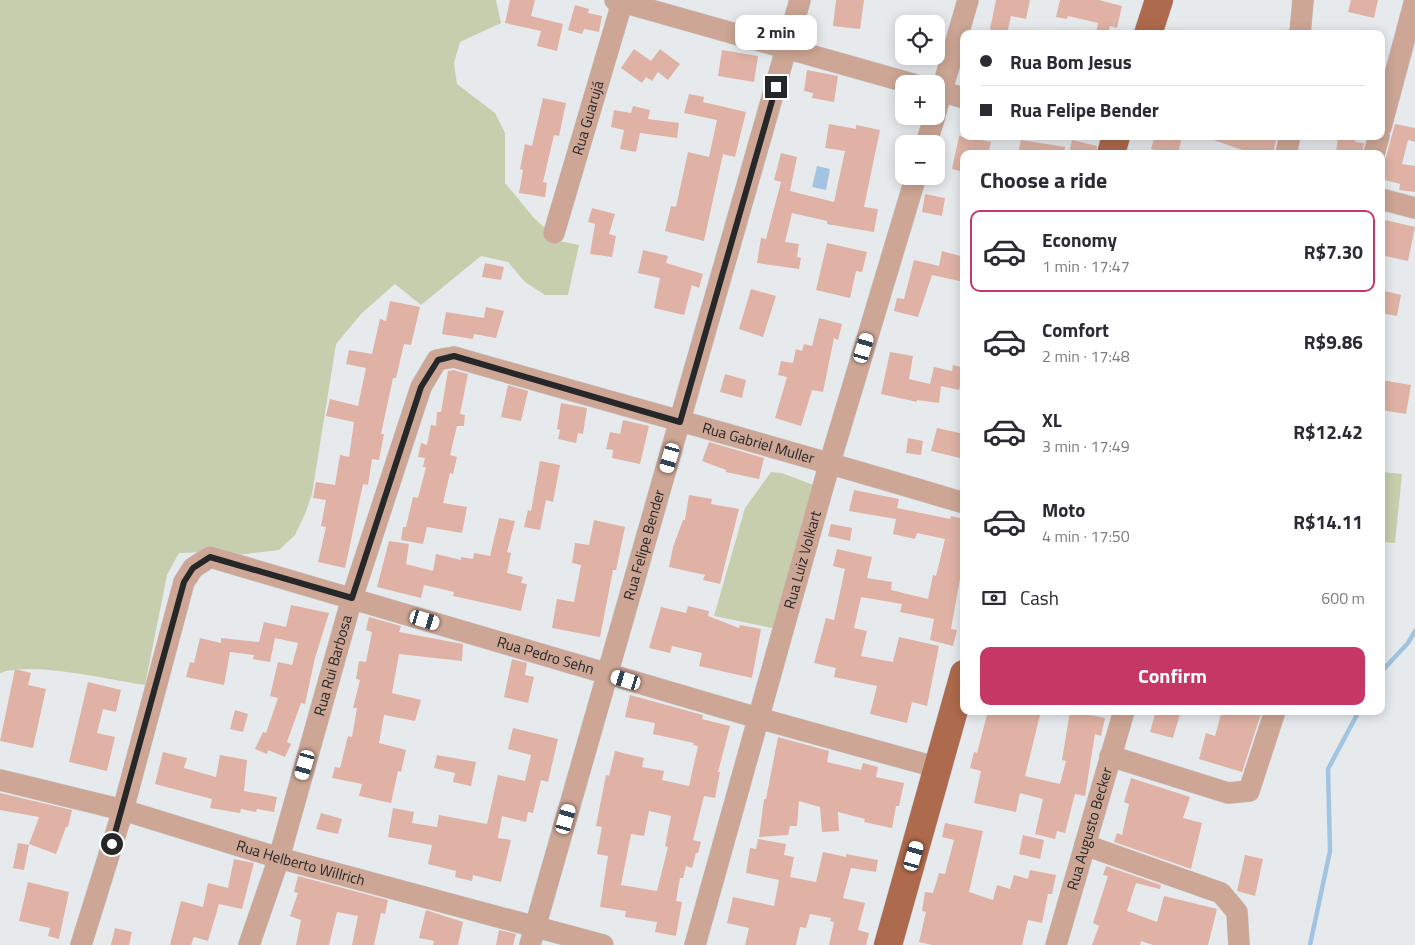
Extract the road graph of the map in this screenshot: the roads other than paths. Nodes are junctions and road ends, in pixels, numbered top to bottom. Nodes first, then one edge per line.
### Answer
1 (800, 0) edge
2 (968, 0) edge
3 (1159, 0) edge
4 (1303, 0) edge
5 (1415, 0) edge
6 (618, 1) edge
7 (1149, 30) edge
8 (1300, 30) edge
9 (786, 49) junction
10 (945, 75) edge
11 (895, 79) edge
12 (945, 97) edge
13 (960, 98) edge
14 (1385, 112) edge
15 (913, 185) edge
16 (1385, 200) edge
17 (1415, 208) edge
18 (554, 233) dead end
19 (421, 387) joint
20 (680, 422) junction
21 (830, 462) junction
22 (960, 502) edge
23 (352, 598) junction
24 (607, 674) junction
25 (960, 689) edge
26 (1123, 715) edge
27 (1274, 715) edge
28 (758, 718) junction
29 (1110, 756) junction
30 (939, 768) junction
31 (0, 780) edge
32 (122, 810) junction
33 (1085, 845) junction
34 (278, 858) junction
35 (533, 936) edge
36 (80, 945) edge
37 (249, 945) edge
38 (603, 945) edge
39 (695, 945) edge
40 (888, 945) edge
41 (1056, 945) edge
42 (1239, 945) edge

1 - 9 street, Rua Felipe Bender
2 - 10 street
3 - 7 main road
4 - 8 street
5 - 14 street
6 - 9 street
6 - 18 street, Rua Guarujá
9 - 11 street
9 - 20 street, Rua Felipe Bender
12 - 13 street
15 - 21 street, Rua Luiz Volkart
16 - 17 street
19 - 20 street, Rua Gabriel Muller
19 - 23 street, Rua Rui Barbosa
20 - 21 street, Rua Gabriel Muller
20 - 24 street, Rua Felipe Bender
21 - 22 street, Rua Gabriel Muller
21 - 28 street, Rua Luiz Volkart
23 - 24 street, Rua Pedro Sehn
23 - 32 street, Rua Pedro Sehn
23 - 34 street, Rua Rui Barbosa
24 - 28 street, Rua Pedro Sehn
24 - 35 street, Rua Felipe Bender
25 - 30 main road
26 - 29 street, Rua Augusto Becker
27 - 29 street
28 - 30 street, Rua Pedro Sehn
28 - 39 street, Rua Luiz Volkart
29 - 33 street, Rua Augusto Becker
30 - 40 main road
31 - 32 street, Rua Helberto Willrich
32 - 34 street, Rua Helberto Willrich
32 - 36 street
33 - 41 street, Rua Augusto Becker
33 - 42 street
34 - 35 street, Rua Helberto Willrich
34 - 37 street, Rua Rui Barbosa
35 - 38 street, Rua Helberto Willrich

